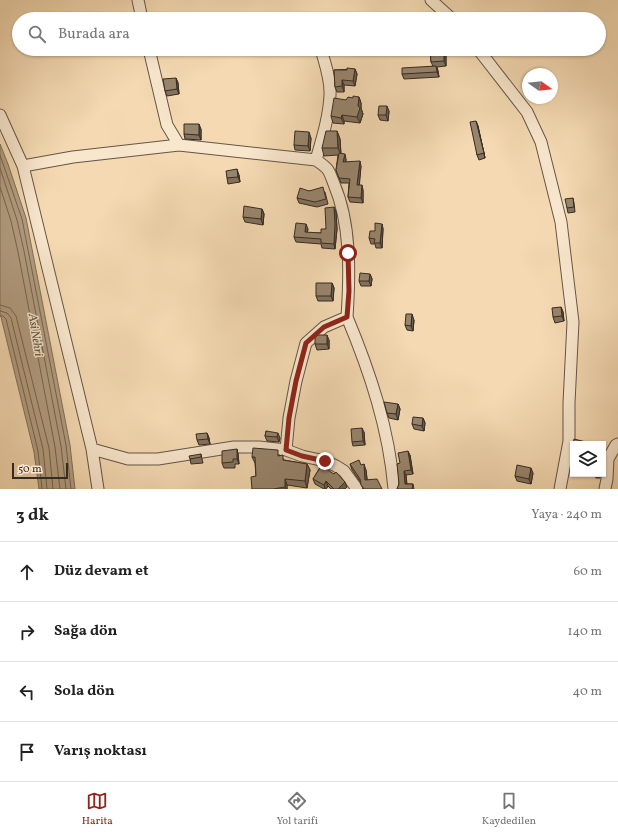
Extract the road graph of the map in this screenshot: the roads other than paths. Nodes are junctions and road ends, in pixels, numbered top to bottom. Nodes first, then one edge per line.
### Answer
1 (138, 0) edge
2 (431, 0) edge
3 (141, 12) edge
4 (444, 12) edge
5 (152, 56) edge
6 (323, 56) edge
7 (483, 56) edge
8 (0, 115) edge
9 (179, 145) junction
10 (316, 160) junction
11 (23, 166) junction
12 (347, 317) junction
13 (618, 444) edge
14 (92, 449) junction
15 (286, 450) junction
16 (98, 489) edge
17 (357, 489) edge
18 (394, 489) edge
19 (560, 489) edge
20 (605, 489) edge

1 - 3 street
2 - 4 street
5 - 9 street
6 - 10 street
7 - 19 street
8 - 11 street
9 - 10 street
9 - 11 street
10 - 12 street
11 - 14 street
12 - 15 street
12 - 18 street
13 - 20 street
14 - 15 street
14 - 16 street
15 - 17 street

